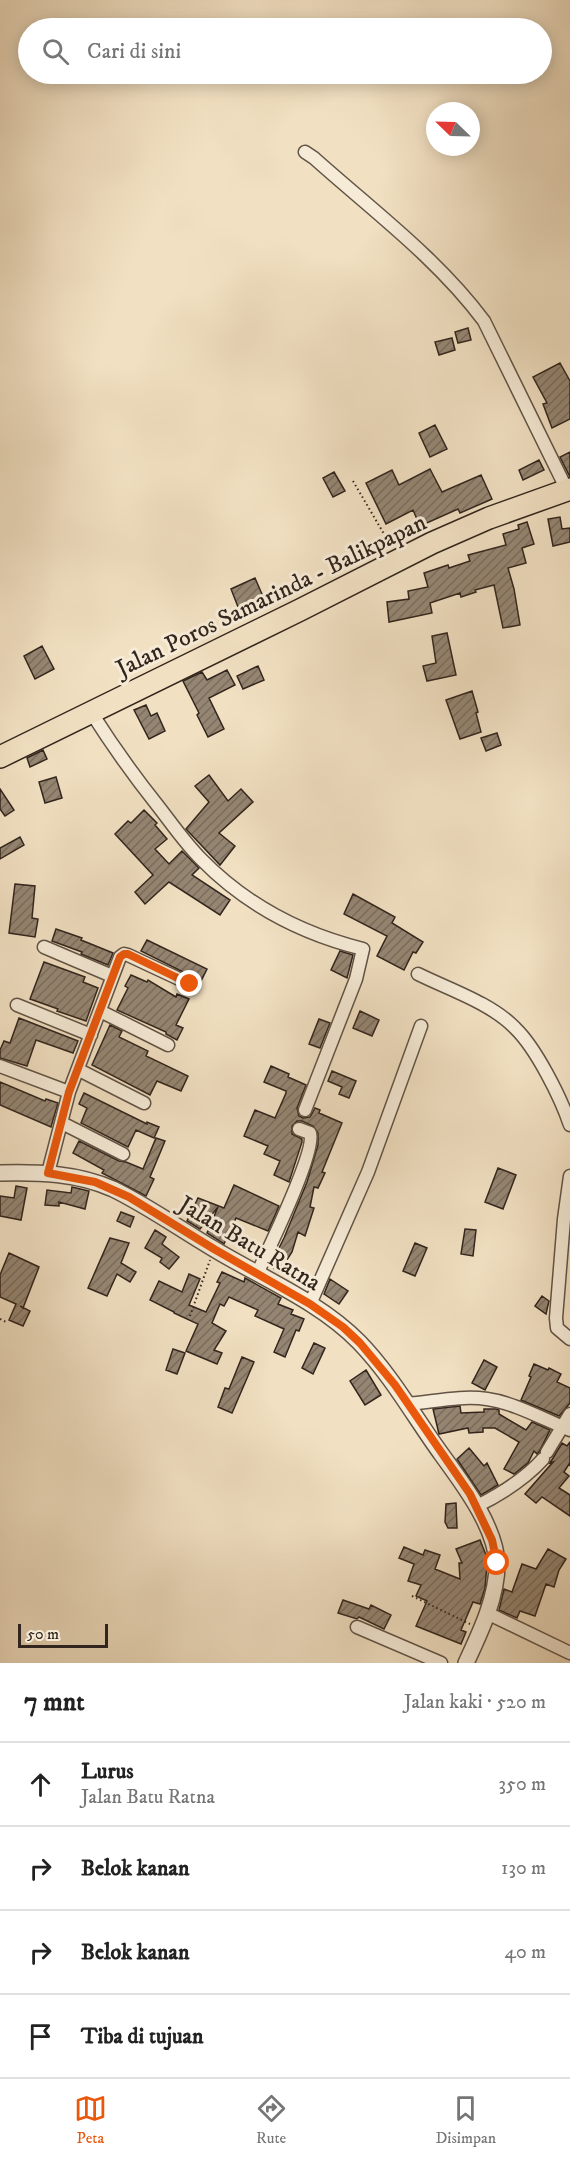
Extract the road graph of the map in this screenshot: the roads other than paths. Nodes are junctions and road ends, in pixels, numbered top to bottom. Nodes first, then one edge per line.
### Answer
1 (305, 152) dead end
2 (568, 489) edge
3 (92, 712) junction
4 (0, 757) edge
5 (44, 947) dead end
6 (418, 974) dead end
7 (112, 976) junction
8 (190, 984) dead end
9 (17, 1005) dead end
10 (100, 1011) junction
11 (421, 1026) dead end
12 (92, 1035) junction
13 (168, 1045) dead end
14 (0, 1066) edge
15 (79, 1070) junction
16 (69, 1092) junction
17 (144, 1103) dead end
18 (304, 1110) dead end
19 (62, 1123) junction
20 (570, 1125) edge
21 (299, 1129) dead end
22 (123, 1154) dead end
23 (0, 1173) edge
24 (48, 1173) junction
25 (570, 1176) edge
26 (257, 1274) junction
27 (310, 1304) junction
28 (570, 1339) edge
29 (407, 1404) junction
30 (570, 1414) edge
31 (566, 1428) edge
32 (477, 1506) junction
33 (487, 1613) junction
34 (357, 1627) dead end
35 (570, 1653) edge
36 (441, 1663) edge
37 (466, 1663) edge

1 - 2 street
2 - 3 highway, Jalan Poros Samarinda - Balikpapan
3 - 4 highway, Jalan Poros Samarinda - Balikpapan
3 - 18 street
5 - 7 street
6 - 20 street
7 - 8 street
7 - 10 street
9 - 12 street
10 - 12 street
10 - 13 street
11 - 27 street
12 - 15 street
14 - 16 street
15 - 16 street
15 - 17 street
16 - 19 street
19 - 22 street
19 - 24 street
21 - 26 street
23 - 24 street, Jalan Batu Ratna
24 - 26 street, Jalan Batu Ratna
25 - 28 street
26 - 27 street, Jalan Batu Ratna
27 - 29 street, Jalan Batu Ratna
29 - 31 street
29 - 32 street, Jalan Batu Ratna
30 - 31 street
31 - 32 street
32 - 33 street, Jalan Batu Ratna
33 - 35 street
33 - 37 street, Jalan Batu Ratna
34 - 36 street

